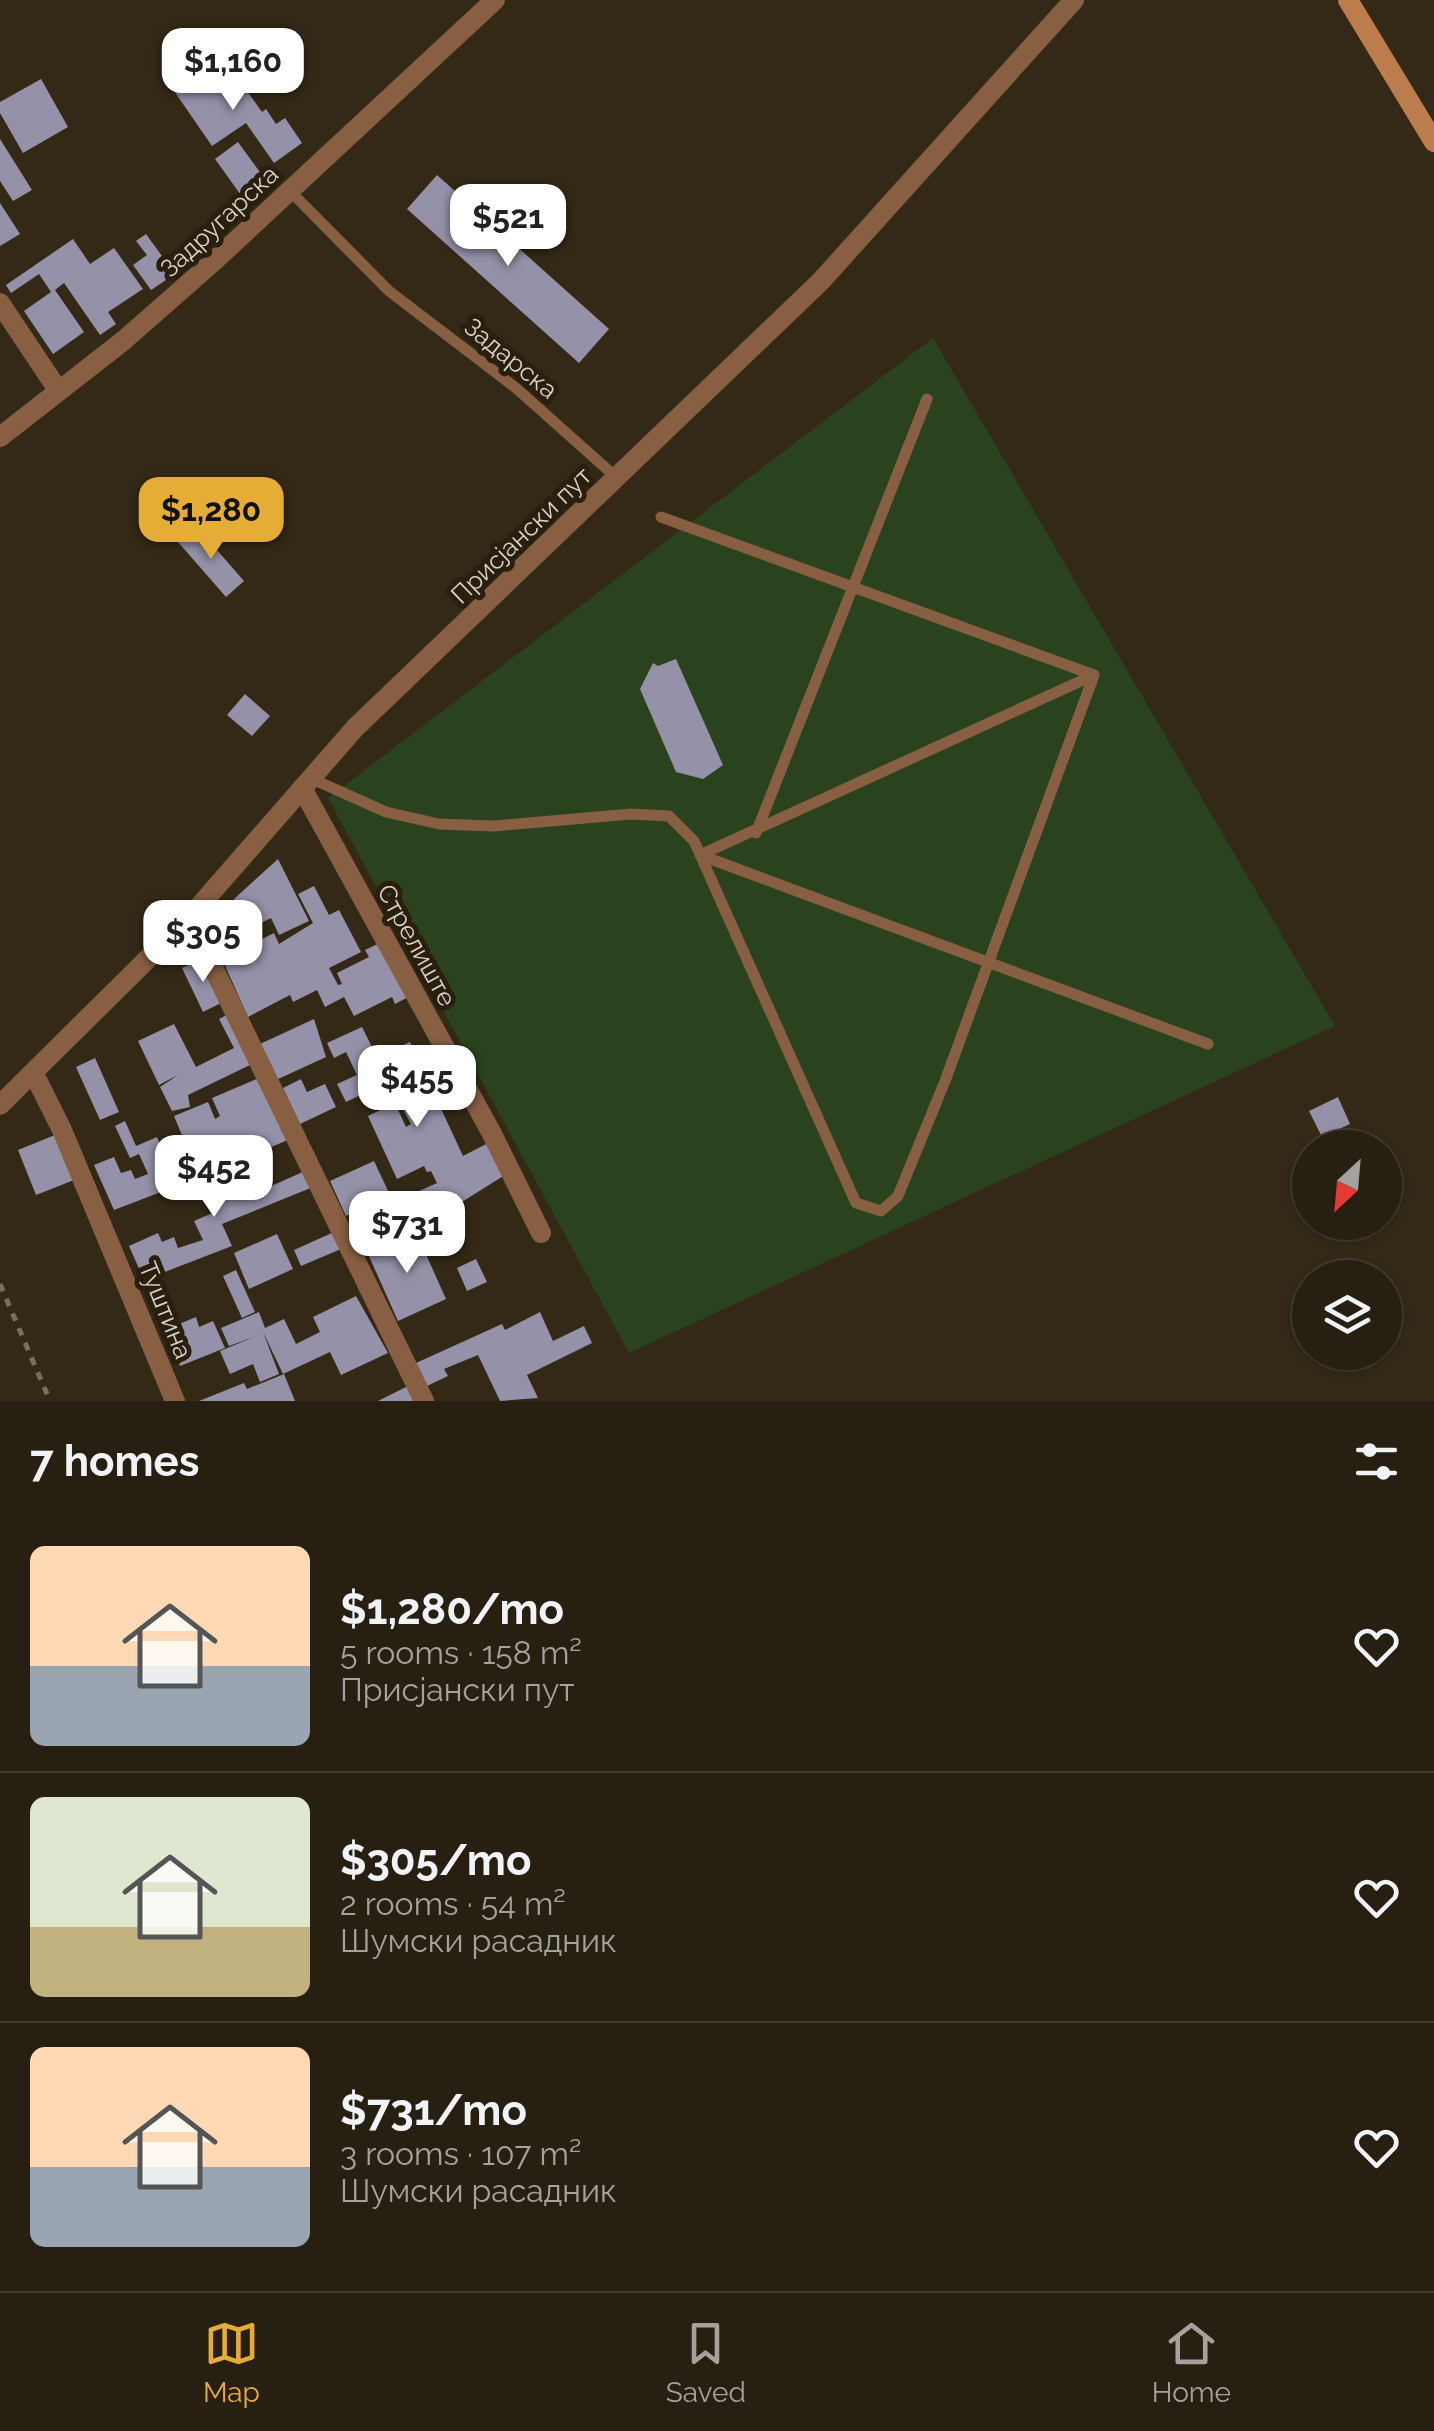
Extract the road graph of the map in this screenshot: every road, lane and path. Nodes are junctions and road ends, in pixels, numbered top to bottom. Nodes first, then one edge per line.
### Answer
1 (494, 0) edge
2 (1074, 0) edge
3 (1348, 0) edge
4 (1434, 142) edge
5 (289, 190) junction
6 (0, 303) edge
7 (58, 390) junction
8 (927, 399) dead end
9 (0, 436) edge
10 (617, 478) junction
11 (661, 518) dead end
12 (855, 586) junction
13 (1094, 674) junction
14 (306, 783) junction
15 (756, 833) junction
16 (700, 855) junction
17 (188, 918) junction
18 (991, 965) junction
19 (1208, 1044) dead end
20 (34, 1074) junction
21 (0, 1106) edge
22 (541, 1234) dead end
23 (0, 1284) edge
24 (50, 1401) edge
25 (175, 1401) edge
26 (424, 1401) edge

1 - 5 street, Задругарска
2 - 10 street, Присјански пут
3 - 4 main road
5 - 7 street, Задругарска
5 - 10 lane, Задарска
6 - 7 street
7 - 9 street, Задругарска
8 - 12 lane
10 - 14 street, Присјански пут
11 - 12 lane
12 - 13 lane
12 - 15 lane
13 - 15 lane
13 - 18 lane
14 - 16 lane
14 - 17 street, Присјански пут
14 - 22 street, Стрелиште
15 - 16 lane
16 - 18 lane
16 - 18 lane
17 - 20 street, Присјански пут
17 - 26 street
18 - 19 lane
20 - 21 street, Присјански пут
20 - 25 street, Туштина
23 - 24 path

